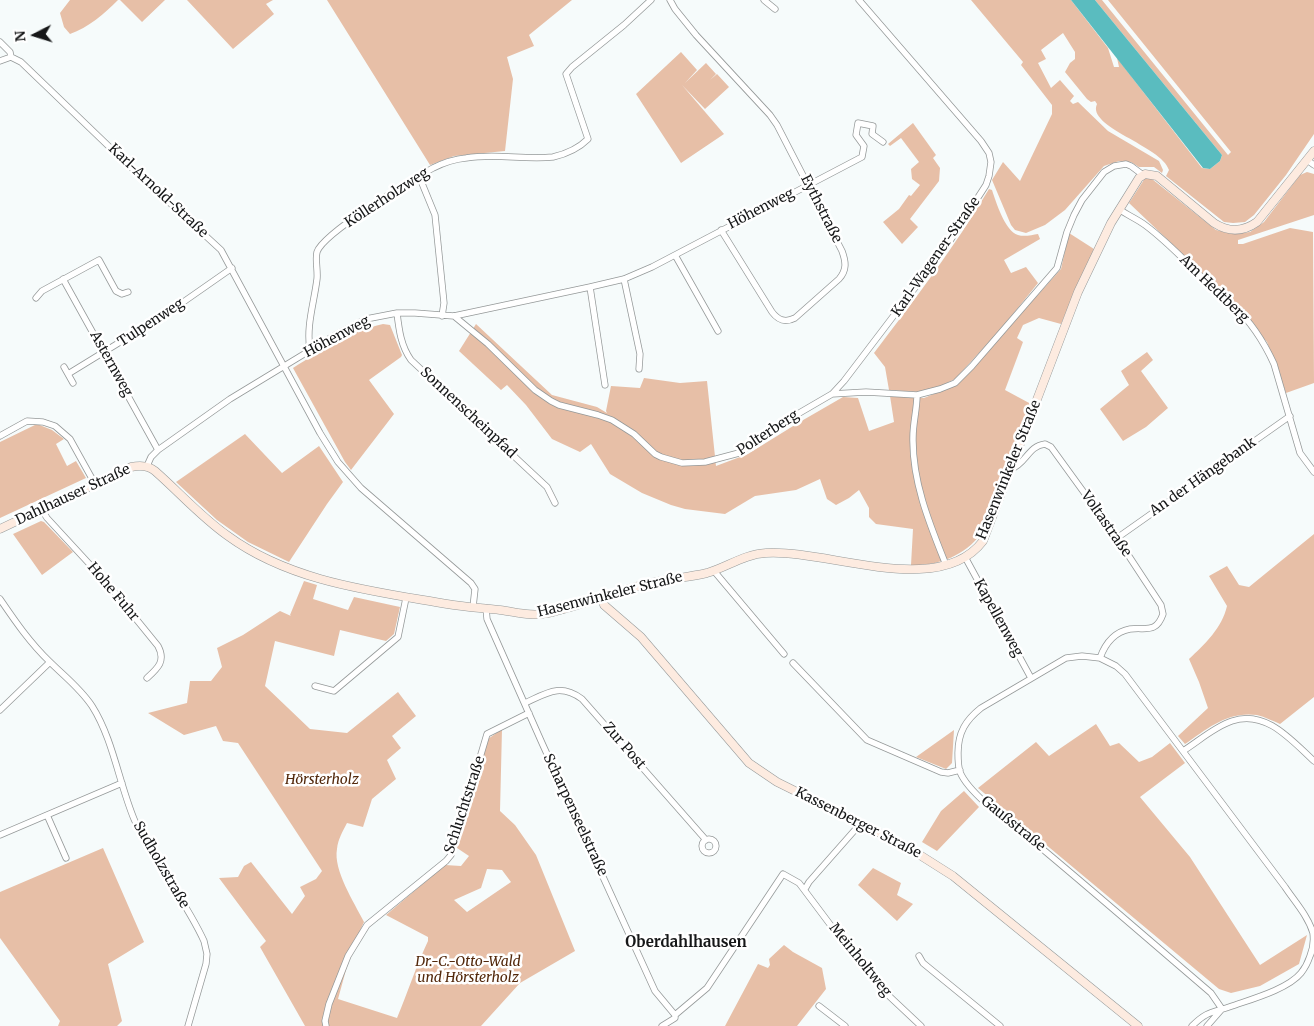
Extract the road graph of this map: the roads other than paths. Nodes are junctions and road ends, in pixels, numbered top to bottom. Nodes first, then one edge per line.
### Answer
1 (651, 0) edge
2 (670, 0) edge
3 (764, 0) edge
4 (859, 0) edge
5 (775, 9) dead end
6 (0, 42) edge
7 (11, 57) junction
8 (0, 61) edge
9 (883, 142) dead end
10 (1314, 151) edge
11 (1310, 163) edge
12 (1143, 174) junction
13 (419, 176) junction
14 (808, 184) junction
15 (1119, 209) junction
16 (721, 230) junction
17 (675, 254) junction
18 (232, 268) junction
19 (63, 279) junction
20 (624, 279) junction
21 (590, 287) junction
22 (128, 292) dead end
23 (36, 298) dead end
24 (397, 313) junction
25 (442, 316) junction
26 (454, 316) junction
27 (718, 331) dead end
28 (310, 350) junction
29 (104, 353) junction
30 (285, 366) junction
31 (64, 367) dead end
32 (639, 369) dead end
33 (68, 374) junction
34 (73, 383) dead end
35 (605, 384) dead end
36 (832, 394) junction
37 (917, 395) junction
38 (1290, 416) junction
39 (0, 436) edge
40 (158, 450) junction
41 (147, 466) junction
42 (1011, 469) junction
43 (1314, 472) edge
44 (94, 484) junction
45 (555, 503) dead end
46 (42, 510) junction
47 (0, 529) edge
48 (1117, 538) junction
49 (965, 557) junction
50 (946, 565) junction
51 (714, 571) junction
52 (406, 598) junction
53 (602, 598) junction
54 (0, 600) edge
55 (473, 607) junction
56 (486, 608) junction
57 (784, 654) dead end
58 (1100, 658) junction
59 (50, 662) junction
60 (793, 663) dead end
61 (147, 678) dead end
62 (1031, 678) junction
63 (315, 686) dead end
64 (525, 703) junction
65 (0, 710) edge
66 (529, 713) junction
67 (1183, 751) junction
68 (1314, 761) edge
69 (960, 770) junction
70 (122, 783) junction
71 (47, 815) junction
72 (861, 823) junction
73 (0, 835) edge
74 (706, 840) dead end
75 (66, 858) dead end
76 (805, 889) junction
77 (1314, 942) edge
78 (919, 956) dead end
79 (820, 1006) dead end
80 (1222, 1009) junction
81 (675, 1017) junction
82 (188, 1026) edge
83 (326, 1026) edge
84 (662, 1026) edge
85 (845, 1026) edge
86 (921, 1026) edge
87 (1000, 1026) edge
88 (1138, 1026) edge
89 (1192, 1026) edge
90 (1208, 1026) edge

1 - 13 street, Köllerholzweg
2 - 14 street, Eythstraße
3 - 5 street
4 - 36 street, Karl-Wagener-Straße
6 - 7 street, Karl-Arnold-Straße
7 - 8 street
7 - 18 street, Karl-Arnold-Straße
9 - 14 street, Höhenweg
10 - 11 street
11 - 12 street
12 - 15 street, Hasenwinkeler Straße
12 - 37 street, Polterberg
13 - 25 street
13 - 28 street, Köllerholzweg
14 - 16 street, Höhenweg
14 - 16 street, Eythstraße
15 - 38 street, Am Hedtberg
15 - 42 street, Hasenwinkeler Straße
16 - 17 street, Höhenweg
17 - 20 street, Höhenweg
17 - 27 street
18 - 29 street, Tulpenweg
18 - 30 street, Karl-Arnold-Straße
19 - 22 street
19 - 23 street
19 - 29 street, Asternweg
20 - 21 street, Höhenweg
20 - 32 street
21 - 26 street, Höhenweg
21 - 35 street
24 - 25 street, Höhenweg
24 - 28 street, Höhenweg
24 - 45 street, Sonnenscheinpfad
25 - 26 street, Höhenweg
26 - 36 street, Polterberg
28 - 30 street, Höhenweg
29 - 33 street, Tulpenweg
29 - 40 street, Asternweg
30 - 40 street, Höhenweg
30 - 55 street
31 - 33 street
33 - 34 street
36 - 37 street, Polterberg
37 - 50 street
38 - 43 street, Am Hedtberg
38 - 48 street, An der Hängebank
39 - 44 street
40 - 41 street, Höhenweg
41 - 44 street, Dahlhauser Straße
41 - 52 street, Hasenwinkeler Straße
42 - 48 street, Voltastraße
42 - 49 street, Hasenwinkeler Straße
44 - 46 street, Dahlhauser Straße
46 - 47 street, Dahlhauser Straße
46 - 61 street, Hohe Fuhr
48 - 58 street, Voltastraße
49 - 50 street, Hasenwinkeler Straße
49 - 62 street, Kapellenweg
50 - 51 street, Hasenwinkeler Straße
51 - 53 street, Hasenwinkeler Straße
51 - 57 street
52 - 55 street, Hasenwinkeler Straße
52 - 63 street
53 - 56 street, Hasenwinkeler Straße
53 - 72 street, Kassenberger Straße
54 - 59 street, Sudholzstraße
55 - 56 street, Hasenwinkeler Straße
56 - 64 street, Scharpenseelstraße
58 - 62 street
58 - 67 street
59 - 65 street
59 - 70 street, Sudholzstraße
60 - 69 street
62 - 69 street
64 - 66 street, Scharpenseelstraße
64 - 74 street, Zur Post
66 - 81 street, Scharpenseelstraße
66 - 83 street, Schluchtstraße
67 - 68 street
67 - 77 street
69 - 80 street, Gaußstraße
70 - 71 street
70 - 82 street, Sudholzstraße
71 - 73 street
71 - 75 street
72 - 76 street
72 - 88 street, Kassenberger Straße
76 - 81 street, Meinholtweg
76 - 86 street, Meinholtweg
77 - 80 street
78 - 87 street
79 - 85 street
80 - 89 street
80 - 90 street
81 - 84 street

